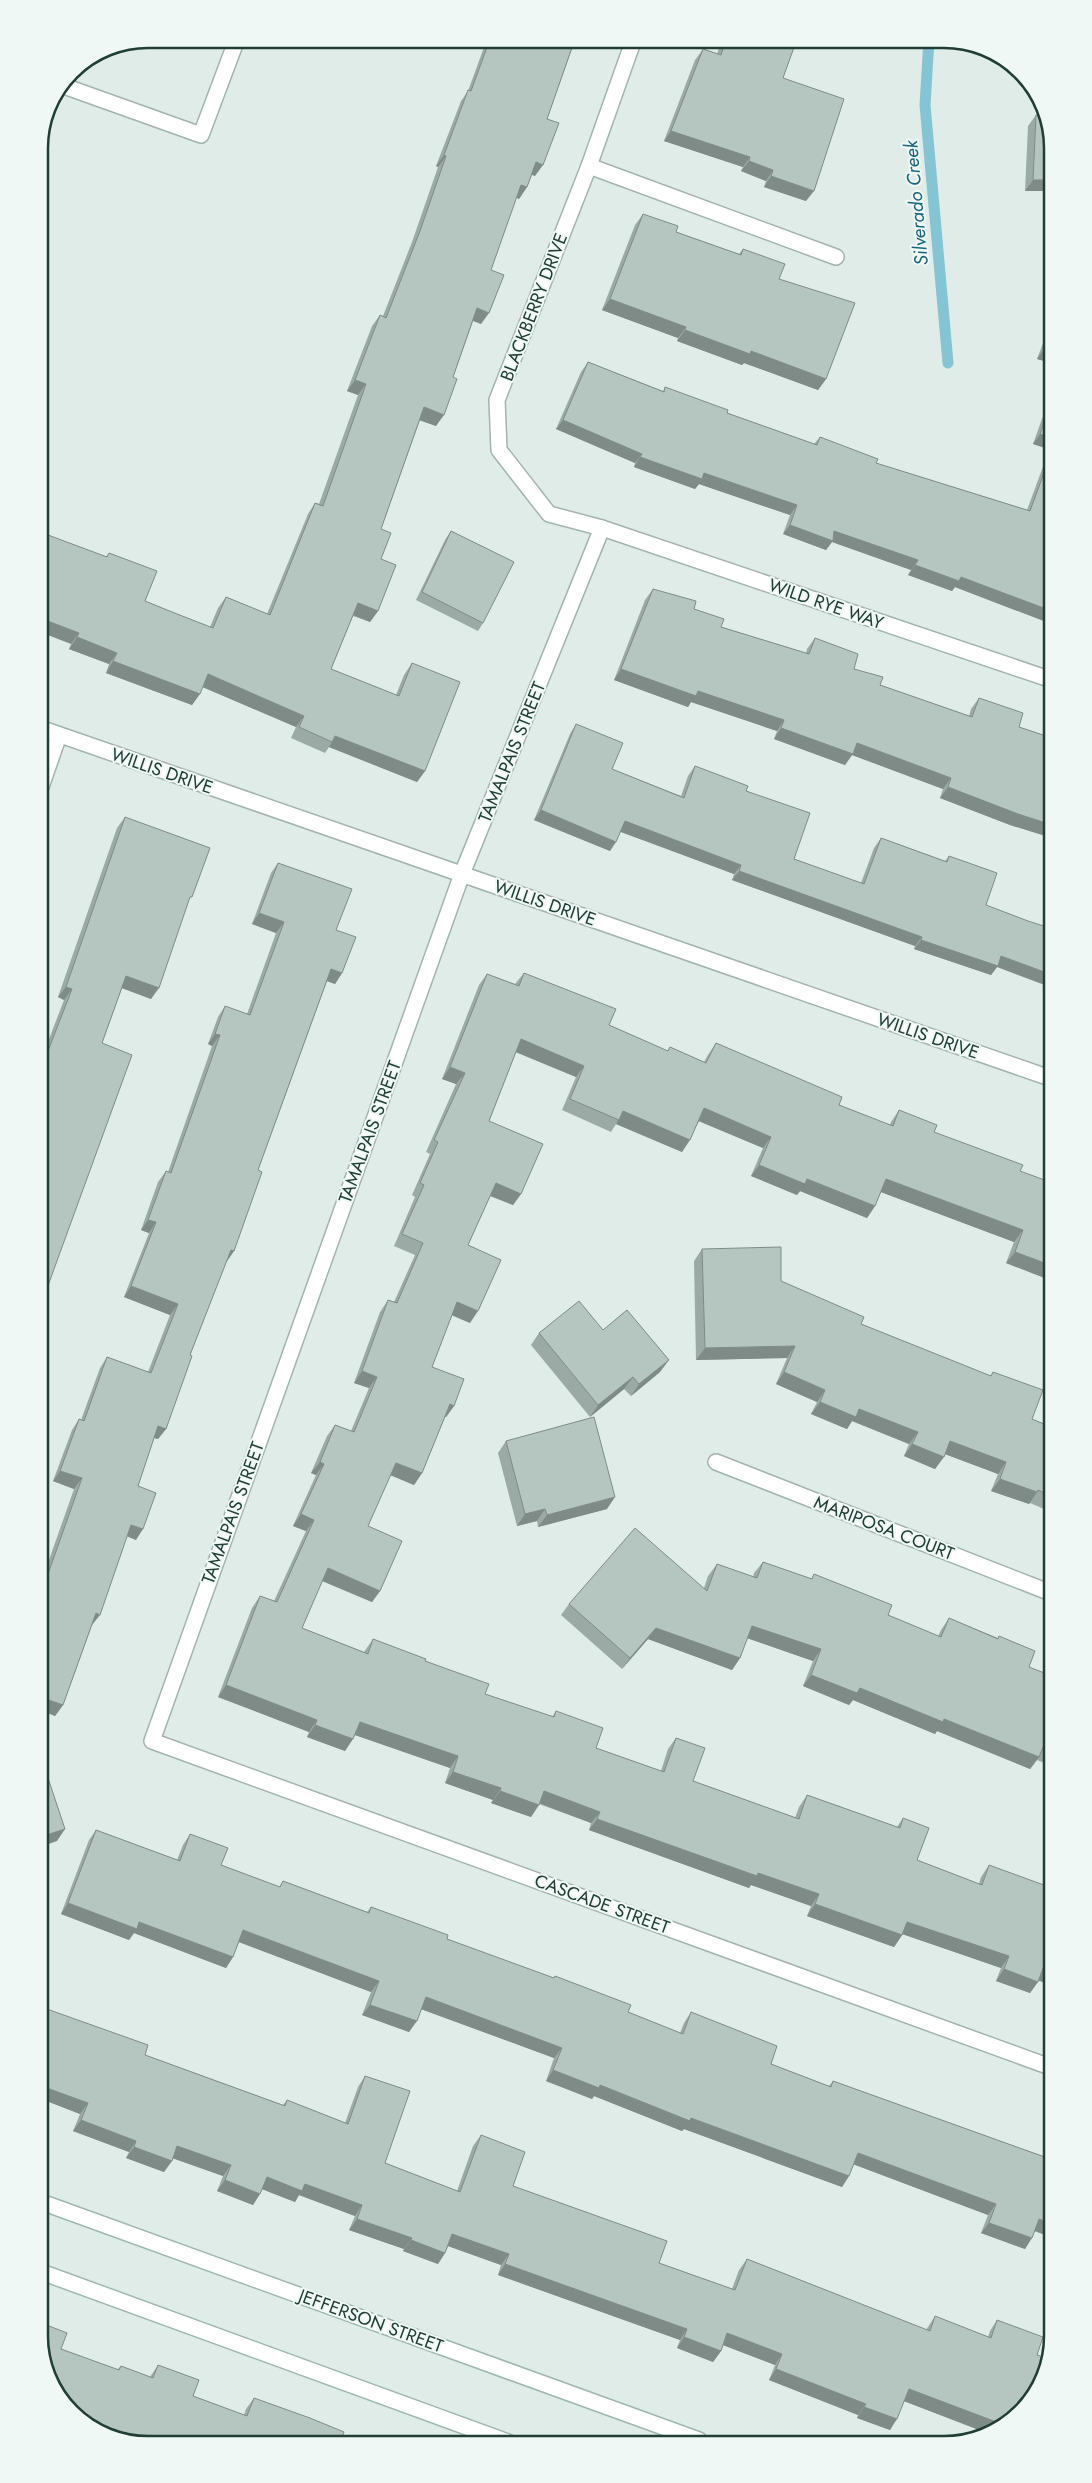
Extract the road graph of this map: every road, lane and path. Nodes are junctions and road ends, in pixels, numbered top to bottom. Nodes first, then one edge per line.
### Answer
1 (234, 48) edge
2 (631, 48) edge
3 (68, 87) edge
4 (589, 166) junction
5 (836, 257) dead end
6 (602, 528) junction
7 (1044, 678) edge
8 (48, 731) edge
9 (59, 735) junction
10 (48, 767) edge
11 (462, 874) junction
12 (1044, 1076) edge
13 (716, 1462) dead end
14 (1044, 1590) edge
15 (152, 1741) joint
16 (1044, 2065) edge
17 (48, 2204) edge
18 (48, 2274) edge
19 (490, 2435) edge
20 (687, 2436) edge

1 - 3 street
2 - 4 street, BLACKBERRY DRIVE
4 - 5 street
4 - 6 street, BLACKBERRY DRIVE
6 - 7 street, WILD RYE WAY
6 - 11 street, TAMALPAIS STREET
8 - 9 street, WILLIS DRIVE
9 - 10 street
9 - 11 street, WILLIS DRIVE
11 - 12 street, WILLIS DRIVE
11 - 15 street, TAMALPAIS STREET
13 - 14 street, MARIPOSA COURT
15 - 16 street, CASCADE STREET
17 - 20 street, JEFFERSON STREET
18 - 19 street

